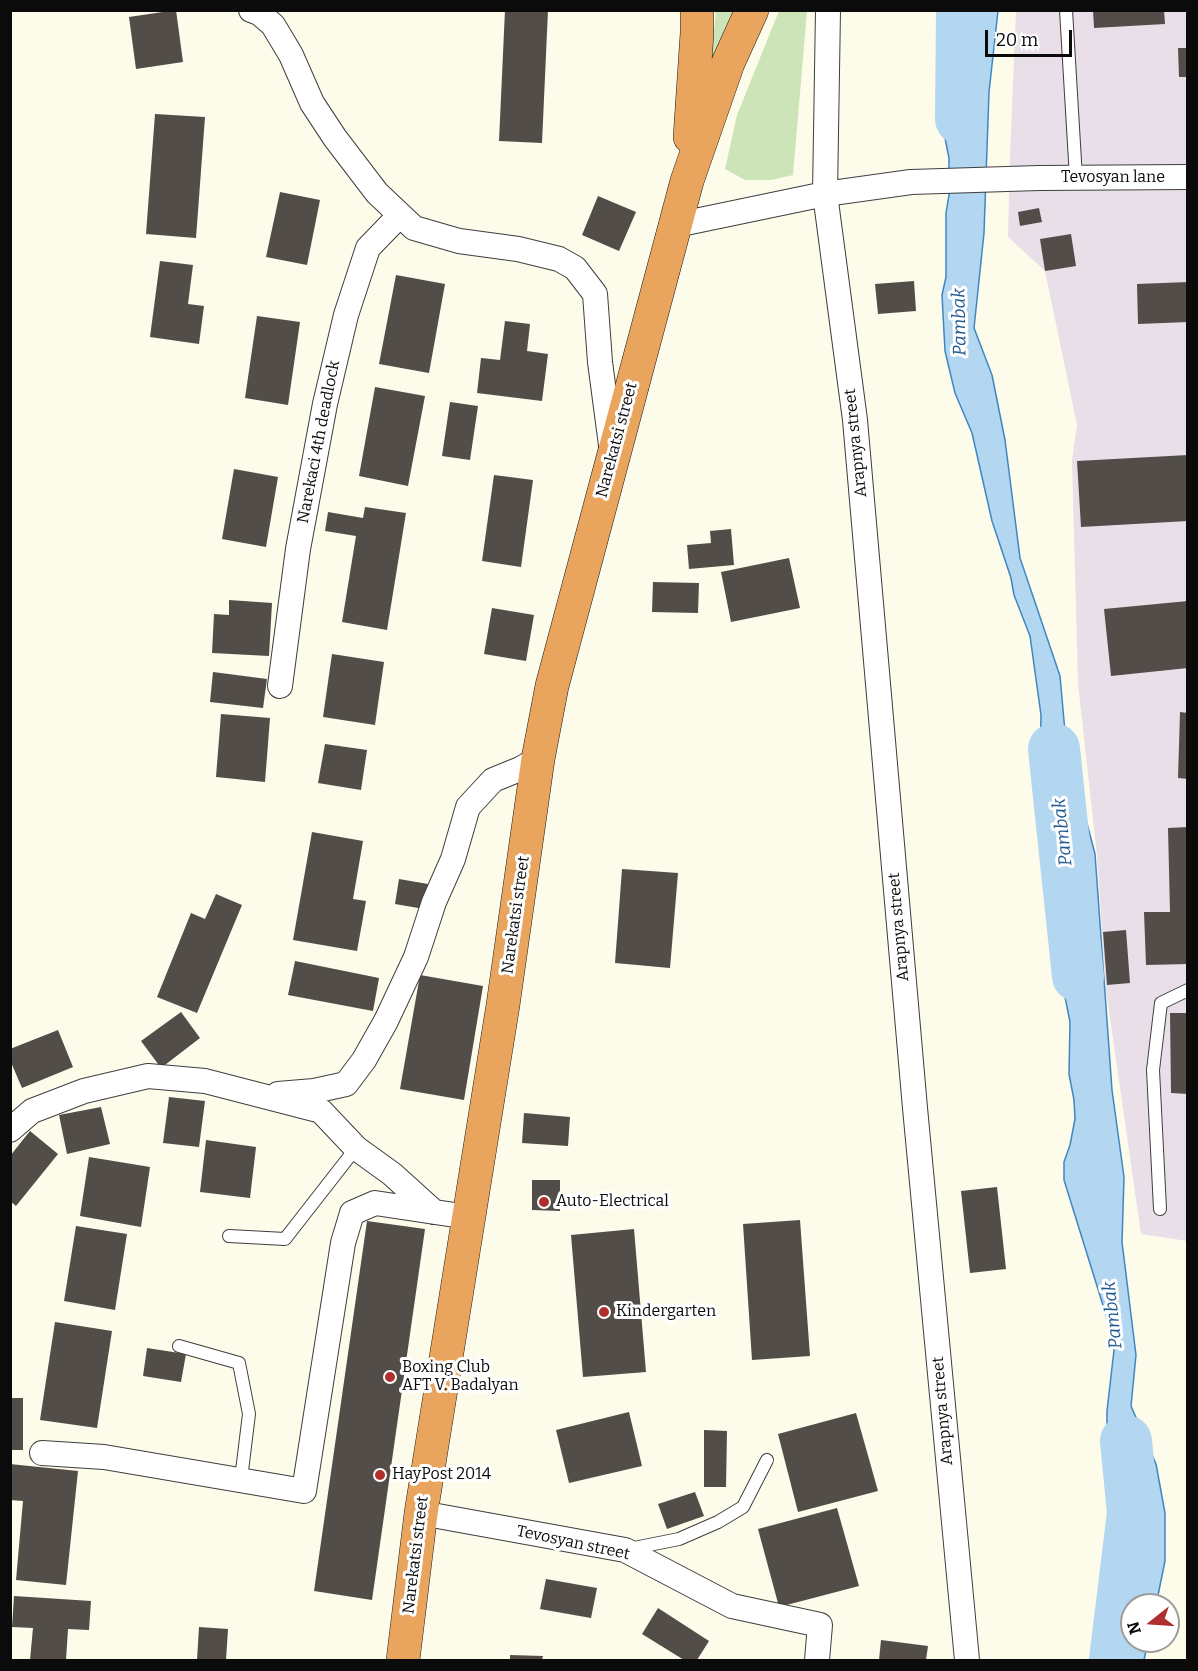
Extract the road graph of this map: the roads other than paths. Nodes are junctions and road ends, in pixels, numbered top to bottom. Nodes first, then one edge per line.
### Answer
1 (251, 10) edge
2 (697, 10) edge
3 (752, 10) edge
4 (828, 10) edge
5 (1066, 10) edge
6 (1188, 177) edge
7 (1076, 178) junction
8 (687, 181) junction
9 (825, 194) junction
10 (400, 215) junction
11 (676, 225) junction
12 (612, 454) junction
13 (280, 686) dead end
14 (538, 759) junction
15 (1188, 990) edge
16 (262, 1095) junction
17 (10, 1130) edge
18 (356, 1148) junction
19 (1160, 1209) dead end
20 (434, 1212) junction
21 (468, 1216) junction
22 (229, 1236) dead end
23 (179, 1346) dead end
24 (42, 1454) dead end
25 (767, 1460) dead end
26 (241, 1479) junction
27 (421, 1513) junction
28 (625, 1550) junction
29 (403, 1660) edge
30 (817, 1660) edge
31 (967, 1660) edge

1 - 10 street
2 - 8 highway, Narekatsi street
3 - 8 highway, Narekatsi street
4 - 9 street, Arapnya street
5 - 7 lane
6 - 7 street, Tevosyan lane
7 - 9 street, Tevosyan lane
8 - 11 highway, Narekatsi street
9 - 11 street, Tevosyan lane
9 - 31 street, Arapnya street
10 - 12 street
10 - 13 street, Narekaci 4th deadlock
11 - 12 highway, Narekatsi street
12 - 14 highway, Narekatsi street
14 - 16 street
14 - 21 highway, Narekatsi street
15 - 19 lane
16 - 17 street
16 - 18 street
18 - 20 street
18 - 22 lane
20 - 21 street
20 - 26 street
21 - 27 highway, Narekatsi street
23 - 26 lane
24 - 26 street
25 - 28 lane
27 - 28 street, Tevosyan street
27 - 29 highway, Narekatsi street
28 - 30 street, Tevosyan street

